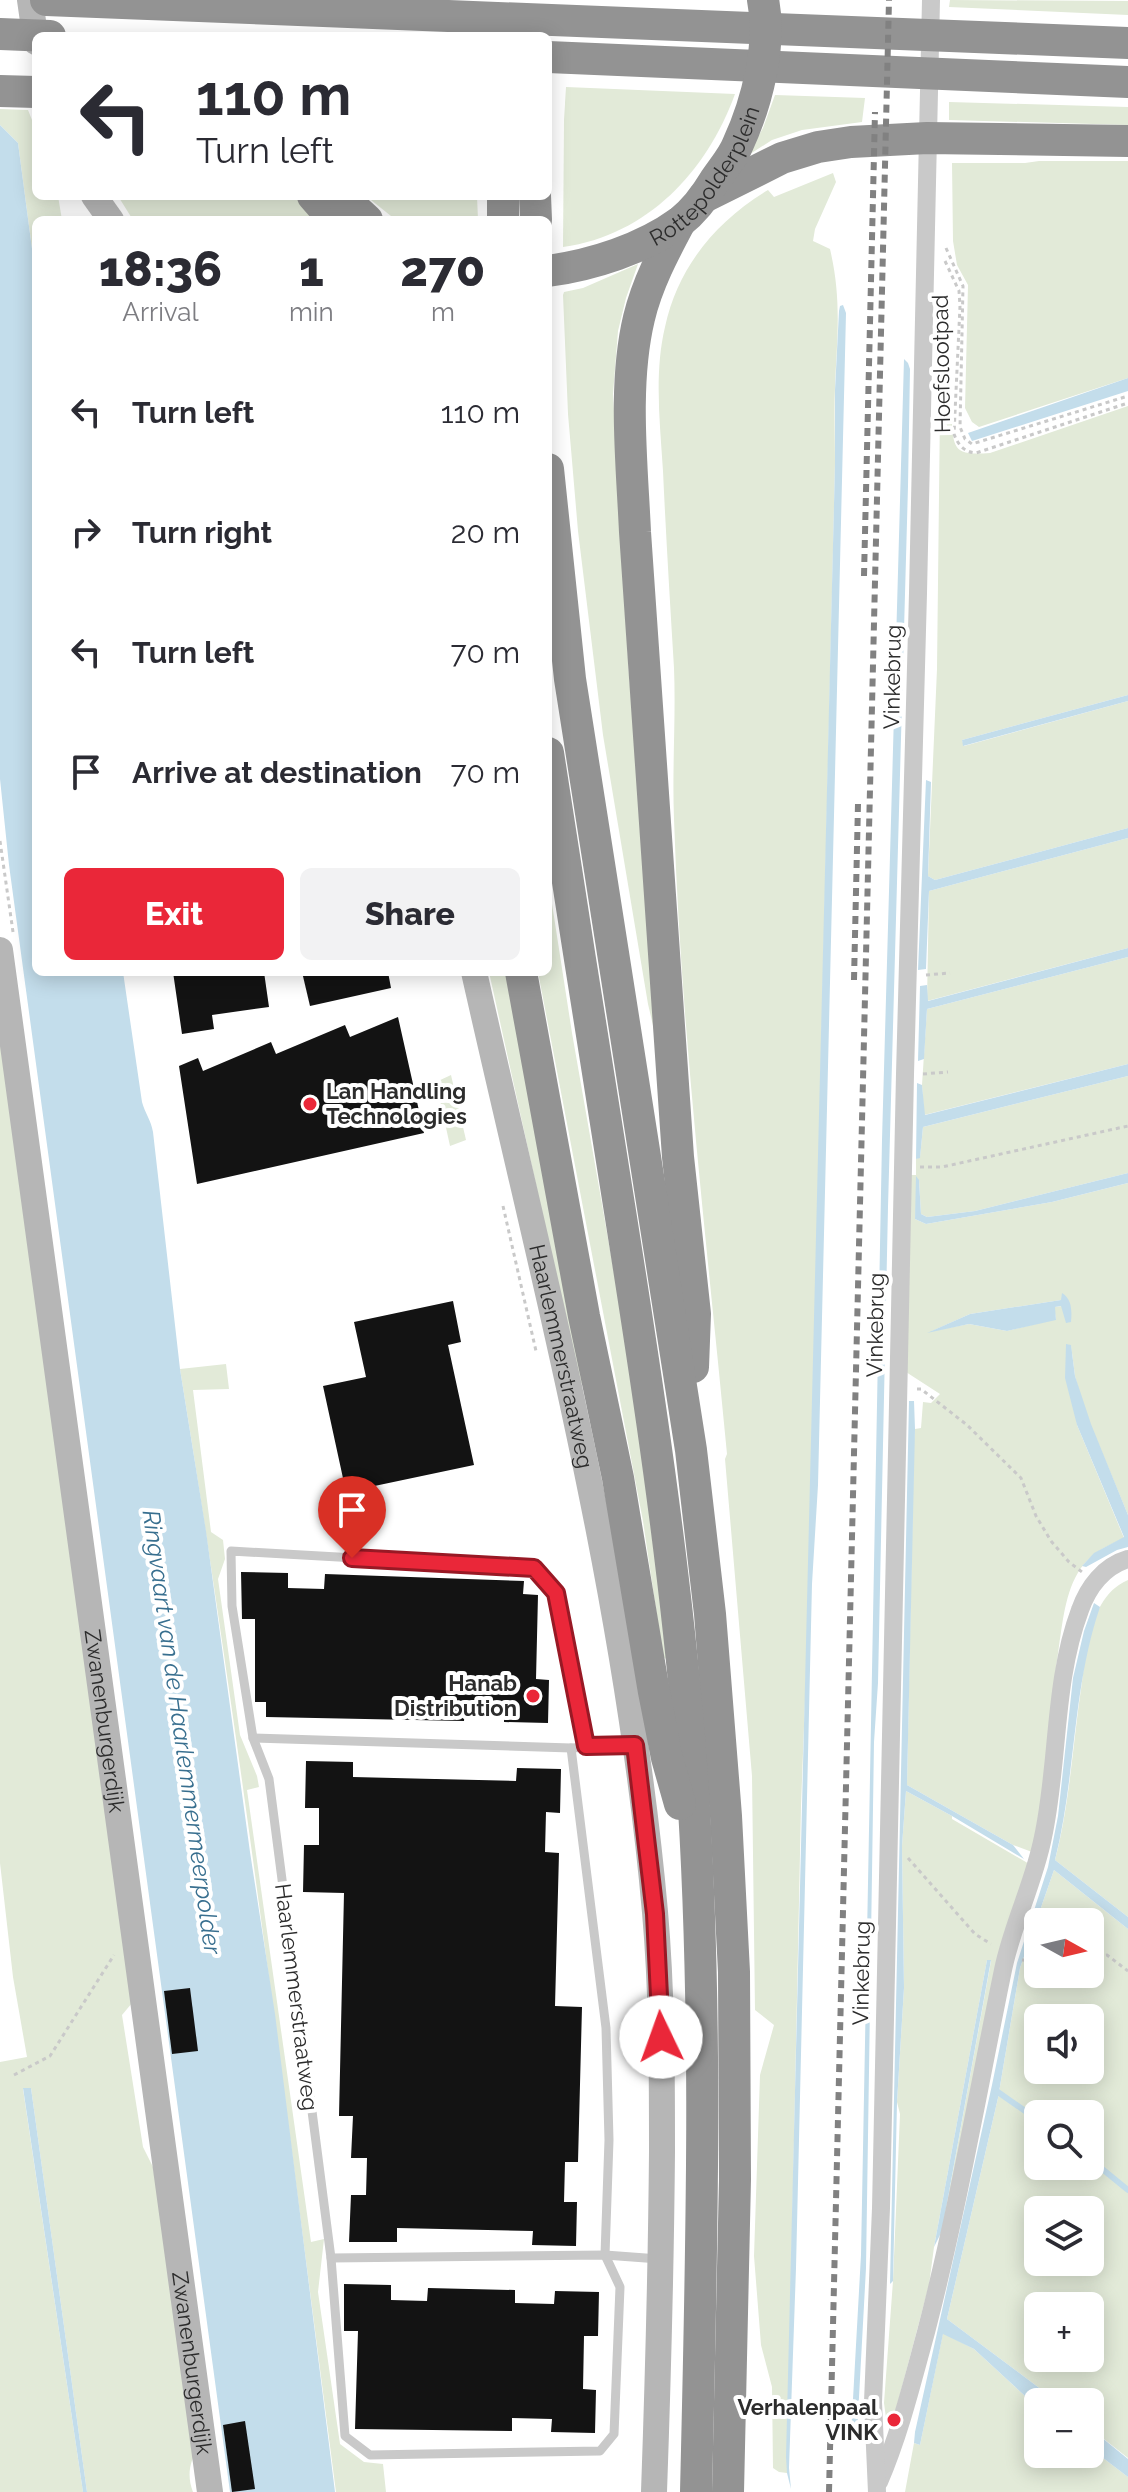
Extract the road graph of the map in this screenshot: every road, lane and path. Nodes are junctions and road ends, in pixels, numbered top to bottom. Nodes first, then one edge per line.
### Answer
1 (30, 0) edge
2 (46, 0) edge
3 (294, 0) edge
4 (504, 0) edge
5 (537, 0) edge
6 (763, 0) edge
7 (931, 0) edge
8 (35, 32) edge
9 (290, 32) edge
10 (503, 32) edge
11 (536, 32) edge
12 (0, 34) edge
13 (32, 35) edge
14 (1122, 43) edge
15 (552, 57) edge
16 (1121, 82) edge
17 (0, 91) edge
18 (32, 92) edge
19 (1128, 141) edge
20 (704, 197) junction
21 (322, 200) edge
22 (352, 213) edge
23 (680, 222) junction
24 (945, 238) dead end
25 (940, 251) dead end
26 (552, 270) edge
27 (1128, 396) edge
28 (1128, 403) edge
29 (552, 507) edge
30 (552, 778) edge
31 (0, 950) edge
32 (950, 973) dead end
33 (908, 975) junction
34 (475, 976) edge
35 (522, 976) edge
36 (948, 1072) dead end
37 (905, 1074) junction
38 (1128, 1126) edge
39 (942, 1167) dead end
40 (898, 1391) junction
41 (691, 1450) junction
42 (1128, 1559) edge
43 (1095, 1581) junction
44 (253, 1738) junction
45 (635, 1745) junction
46 (586, 1746) junction
47 (571, 1748) junction
48 (906, 1855) dead end
49 (698, 1869) junction
50 (975, 1934) dead end
51 (117, 1951) dead end
52 (1104, 1955) edge
53 (1128, 1971) edge
54 (14, 2075) dead end
55 (605, 2255) junction
56 (331, 2258) junction
57 (661, 2259) junction
58 (878, 2488) edge
59 (210, 2492) edge
60 (654, 2492) edge
61 (696, 2492) edge
62 (728, 2492) edge

1 - 8 main road
2 - 14 highway
3 - 9 highway
4 - 10 highway
5 - 11 highway
6 - 20 highway, Rottepolderplein
7 - 33 street, Vinkebrug
12 - 13 highway
15 - 16 highway
17 - 18 highway
19 - 20 highway
20 - 23 highway, Rottepolderplein
21 - 22 highway
23 - 26 highway, Rottepolderplein
23 - 41 highway
24 - 27 path
25 - 28 path, Hoefslootpad
29 - 41 highway
30 - 49 highway
31 - 59 main road, Zwanenburgerdijk
32 - 33 path
33 - 37 street, Vinkebrug
34 - 45 main road, Haarlemmerstraatweg
35 - 49 highway
36 - 37 path
37 - 40 street, Vinkebrug
38 - 39 path
40 - 43 path
40 - 58 street, Vinkebrug
41 - 62 highway
42 - 43 street
43 - 58 street, Vinkebrug
44 - 46 lane, Haarlemmerstraatweg
44 - 47 lane
44 - 56 lane, Haarlemmerstraatweg
45 - 46 lane
45 - 57 main road, Haarlemmerstraatweg
46 - 47 lane
47 - 55 lane, Haarlemmerstraatweg
48 - 50 path
49 - 61 highway
51 - 54 path
52 - 53 path
55 - 56 lane
55 - 56 lane, Haarlemmerstraatweg
55 - 57 lane
57 - 60 main road, Haarlemmerstraatweg

